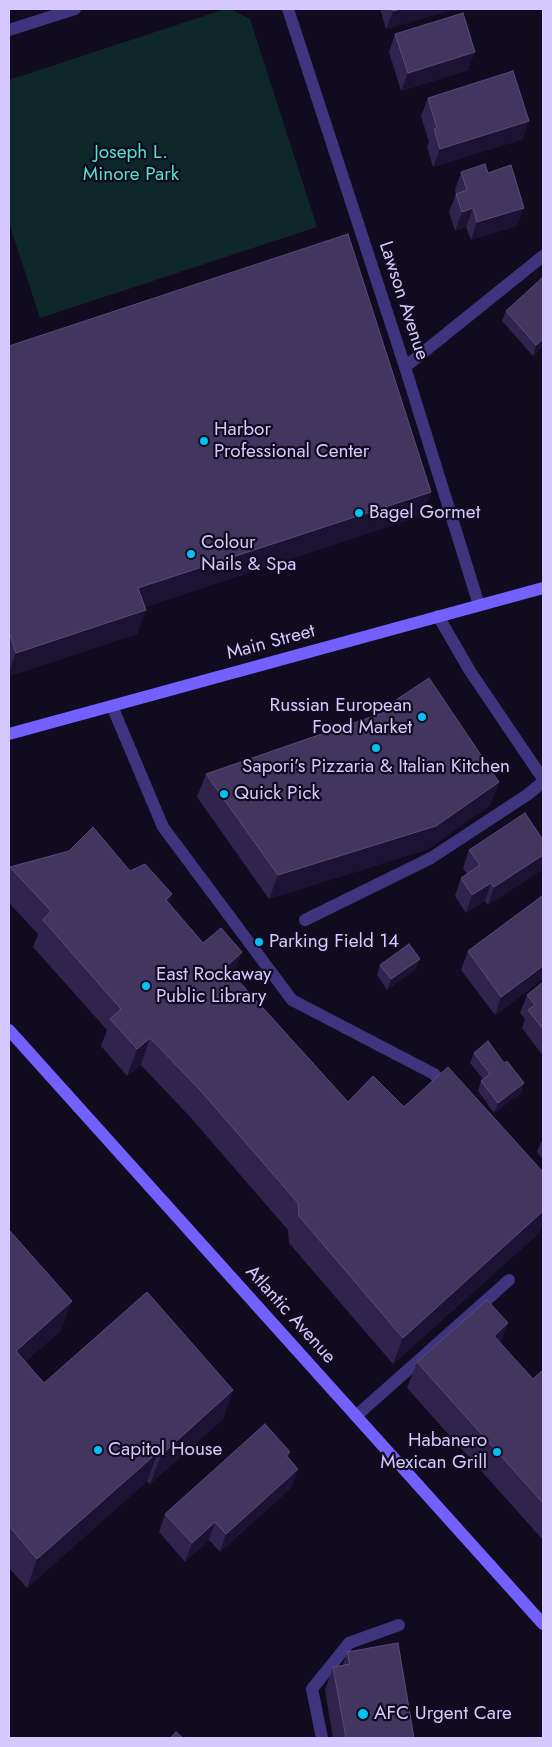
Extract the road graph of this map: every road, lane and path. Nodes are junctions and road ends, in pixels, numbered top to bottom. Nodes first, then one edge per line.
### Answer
1 (75, 9) edge
2 (288, 9) edge
3 (9, 30) edge
4 (543, 256) edge
5 (406, 367) junction
6 (543, 588) edge
7 (479, 605) junction
8 (438, 616) junction
9 (112, 706) junction
10 (9, 734) edge
11 (543, 781) edge
12 (305, 920) dead end
13 (9, 1030) edge
14 (453, 1096) edge
15 (509, 1280) dead end
16 (356, 1416) junction
17 (543, 1624) edge
18 (399, 1625) dead end
19 (322, 1738) edge

1 - 3 street
2 - 5 street, Lawson Avenue
4 - 5 street
5 - 7 street, Lawson Avenue
6 - 7 main road, Main Street
7 - 8 main road, Main Street
8 - 9 main road, Main Street
8 - 11 street
9 - 10 main road, Main Street
9 - 14 street
11 - 12 street
13 - 16 main road, Atlantic Avenue
15 - 16 street
16 - 17 main road, Atlantic Avenue
18 - 19 street

